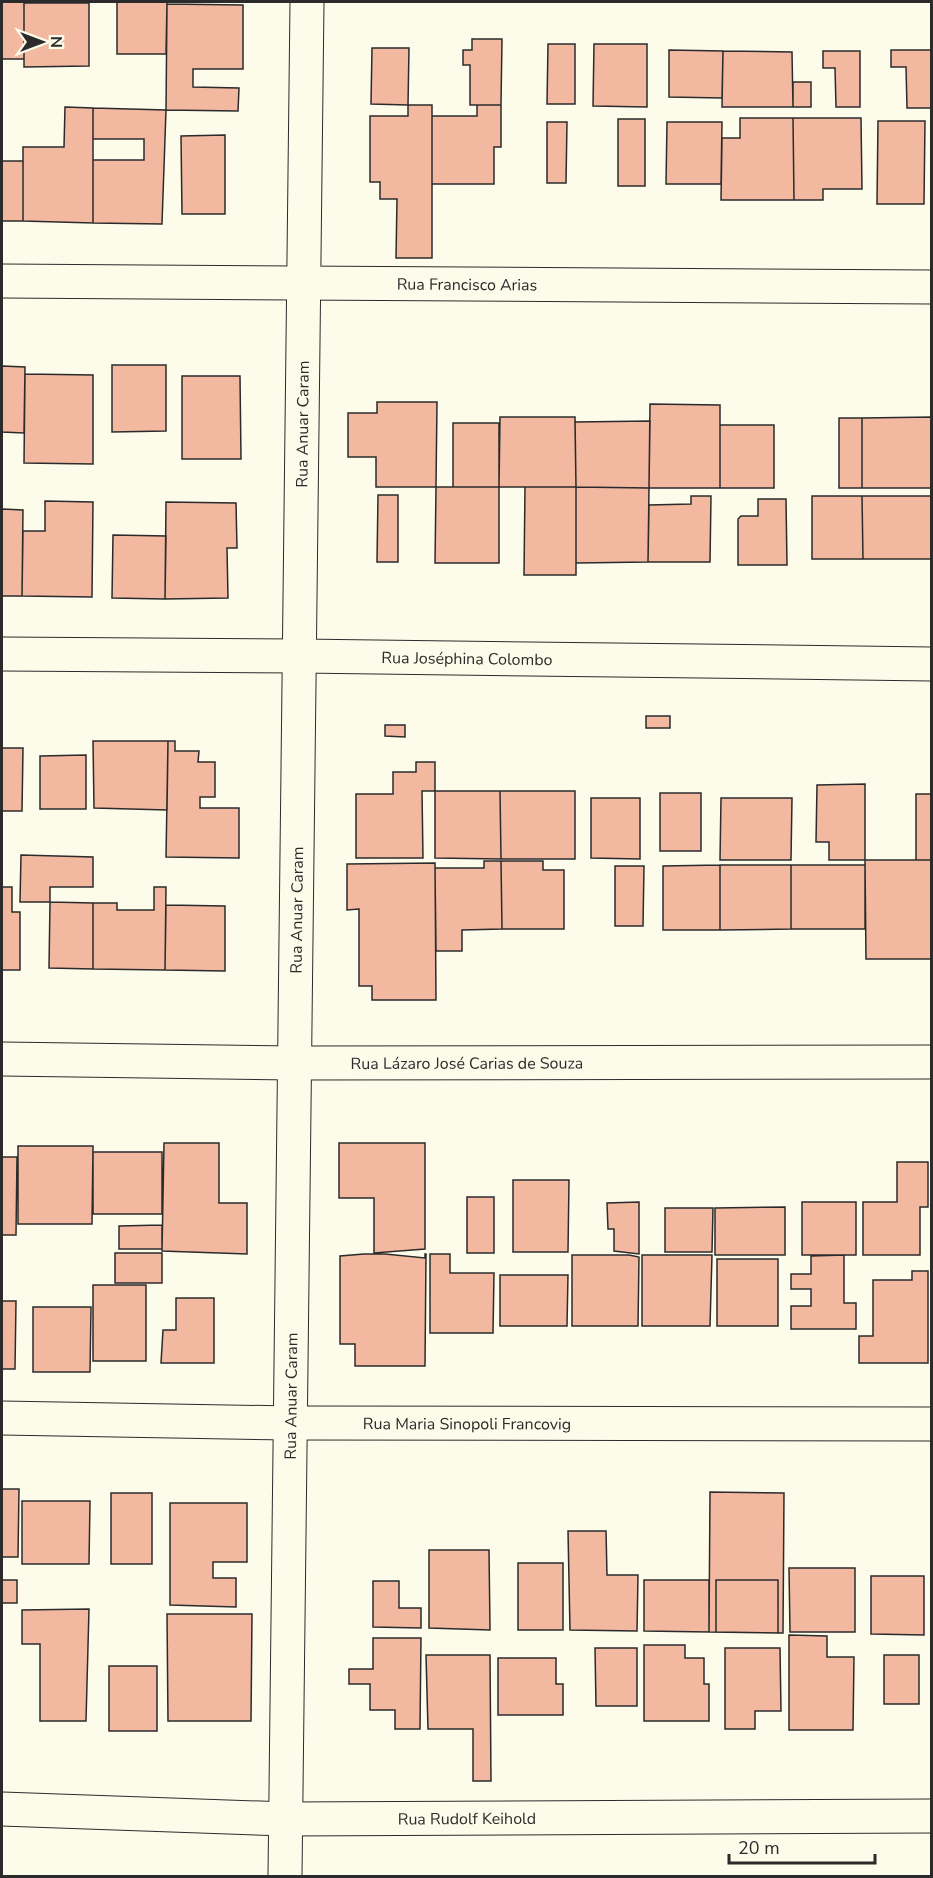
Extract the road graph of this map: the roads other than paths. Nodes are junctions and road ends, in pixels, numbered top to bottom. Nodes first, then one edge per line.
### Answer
1 (307, 2) edge
2 (2, 281) edge
3 (304, 282) junction
4 (932, 287) edge
5 (2, 654) edge
6 (300, 656) junction
7 (932, 664) edge
8 (2, 1059) edge
9 (932, 1062) edge
10 (295, 1063) junction
11 (2, 1418) edge
12 (290, 1423) junction
13 (932, 1424) edge
14 (2, 1809) edge
15 (932, 1816) edge
16 (286, 1819) junction
17 (285, 1876) edge

1 - 3 street, Rua Anuar Caram
2 - 3 street, Rua Francisco Arias
3 - 4 street, Rua Francisco Arias
3 - 6 street, Rua Anuar Caram
5 - 6 street, Rua Joséphina Colombo
6 - 7 street, Rua Joséphina Colombo
6 - 10 street, Rua Anuar Caram
8 - 10 street, Rua Lázaro José Carias de Souza
9 - 10 street, Rua Lázaro José Carias de Souza
10 - 12 street, Rua Anuar Caram
11 - 12 street, Rua Maria Sinopoli Francovig
12 - 13 street, Rua Maria Sinopoli Francovig
12 - 16 street, Rua Anuar Caram
14 - 16 street, Rua Rudolf Keihold
15 - 16 street, Rua Rudolf Keihold
16 - 17 street, Rua Anuar Caram

